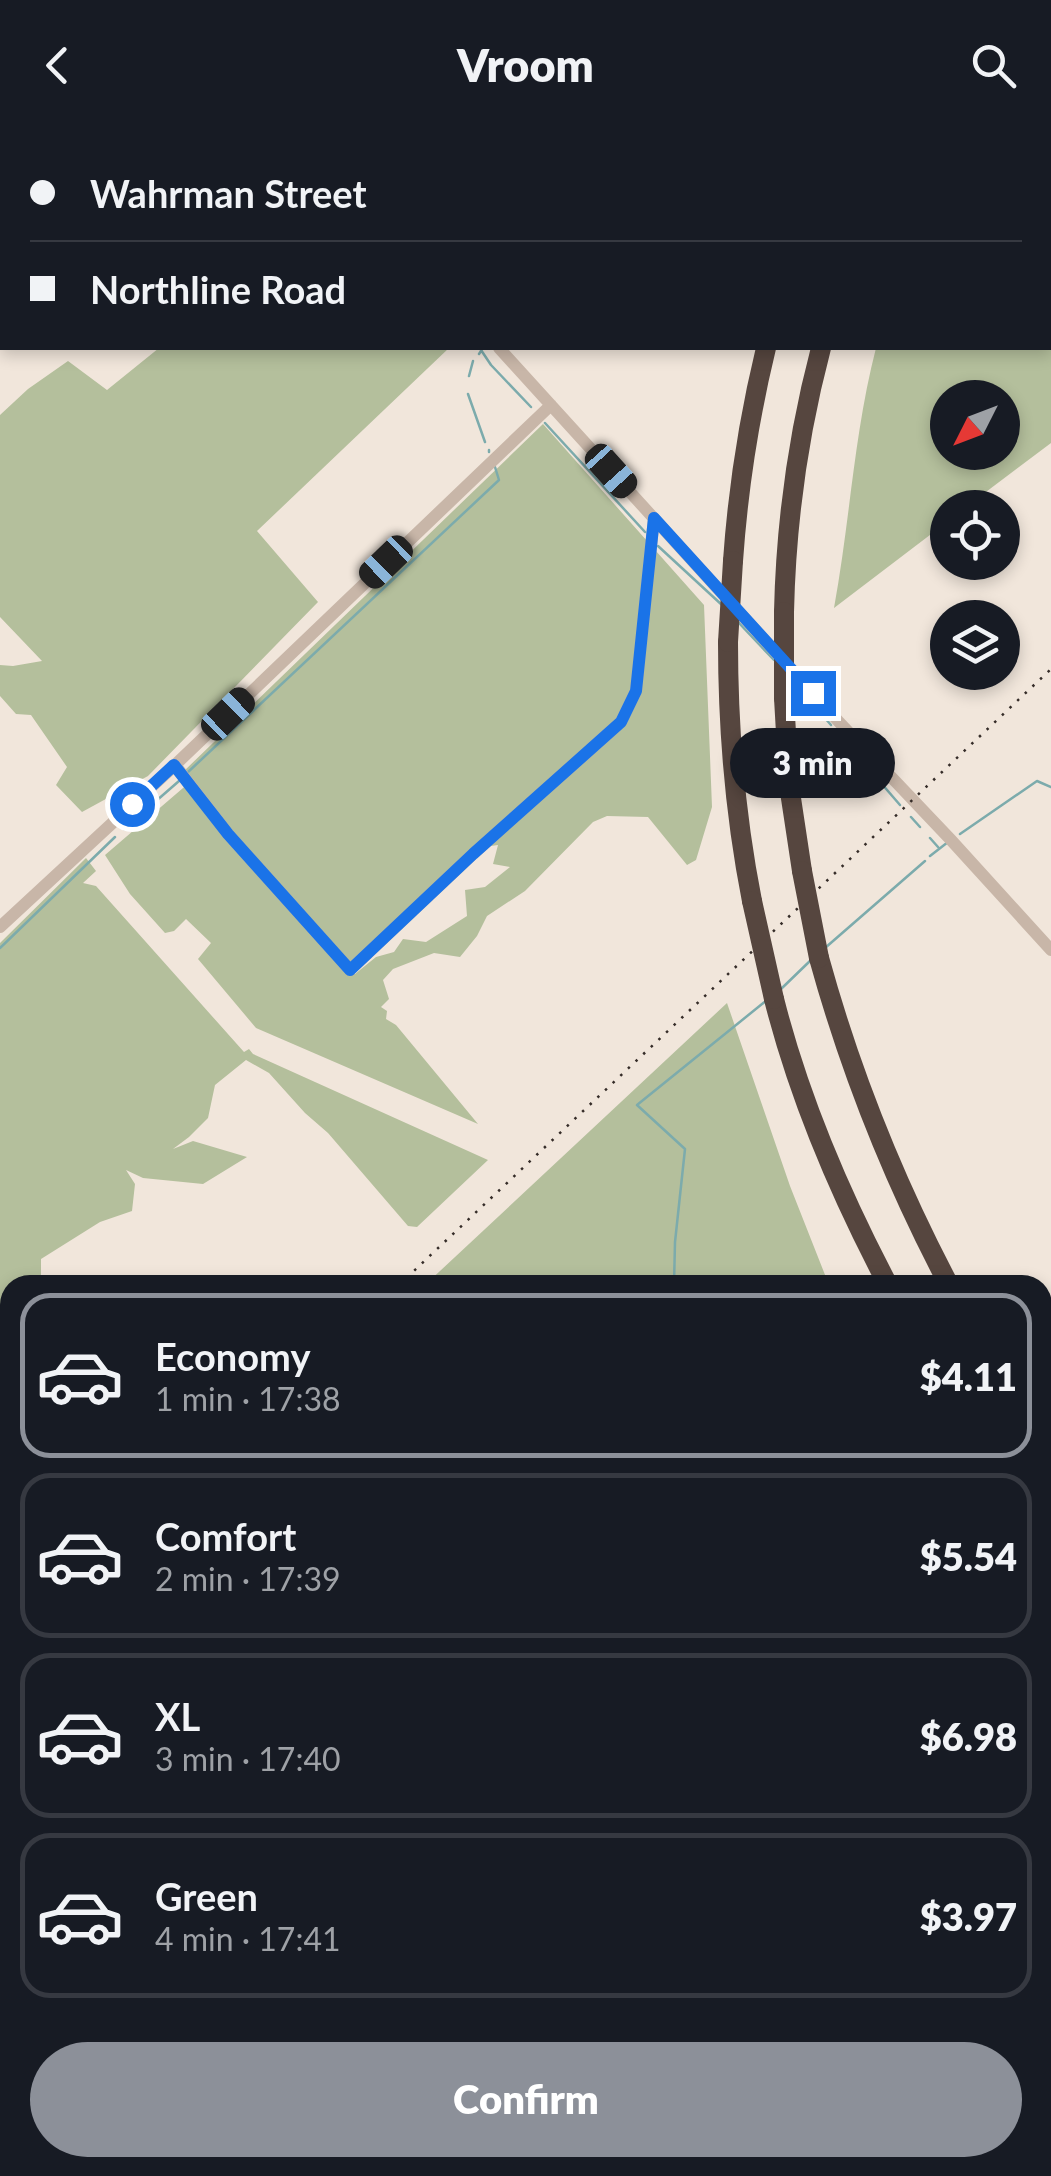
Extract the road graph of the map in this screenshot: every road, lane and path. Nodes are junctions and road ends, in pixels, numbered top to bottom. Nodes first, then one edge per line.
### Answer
1 (501, 350) edge
2 (766, 350) edge
3 (821, 350) edge
4 (551, 405) junction
5 (654, 518) junction
6 (174, 765) junction
7 (0, 927) edge
8 (1051, 950) edge
9 (883, 1275) edge
10 (944, 1275) edge

1 - 4 street
2 - 9 highway, bridge
3 - 10 highway, bridge
4 - 5 street
4 - 6 street
5 - 6 street
5 - 8 street
6 - 7 street

